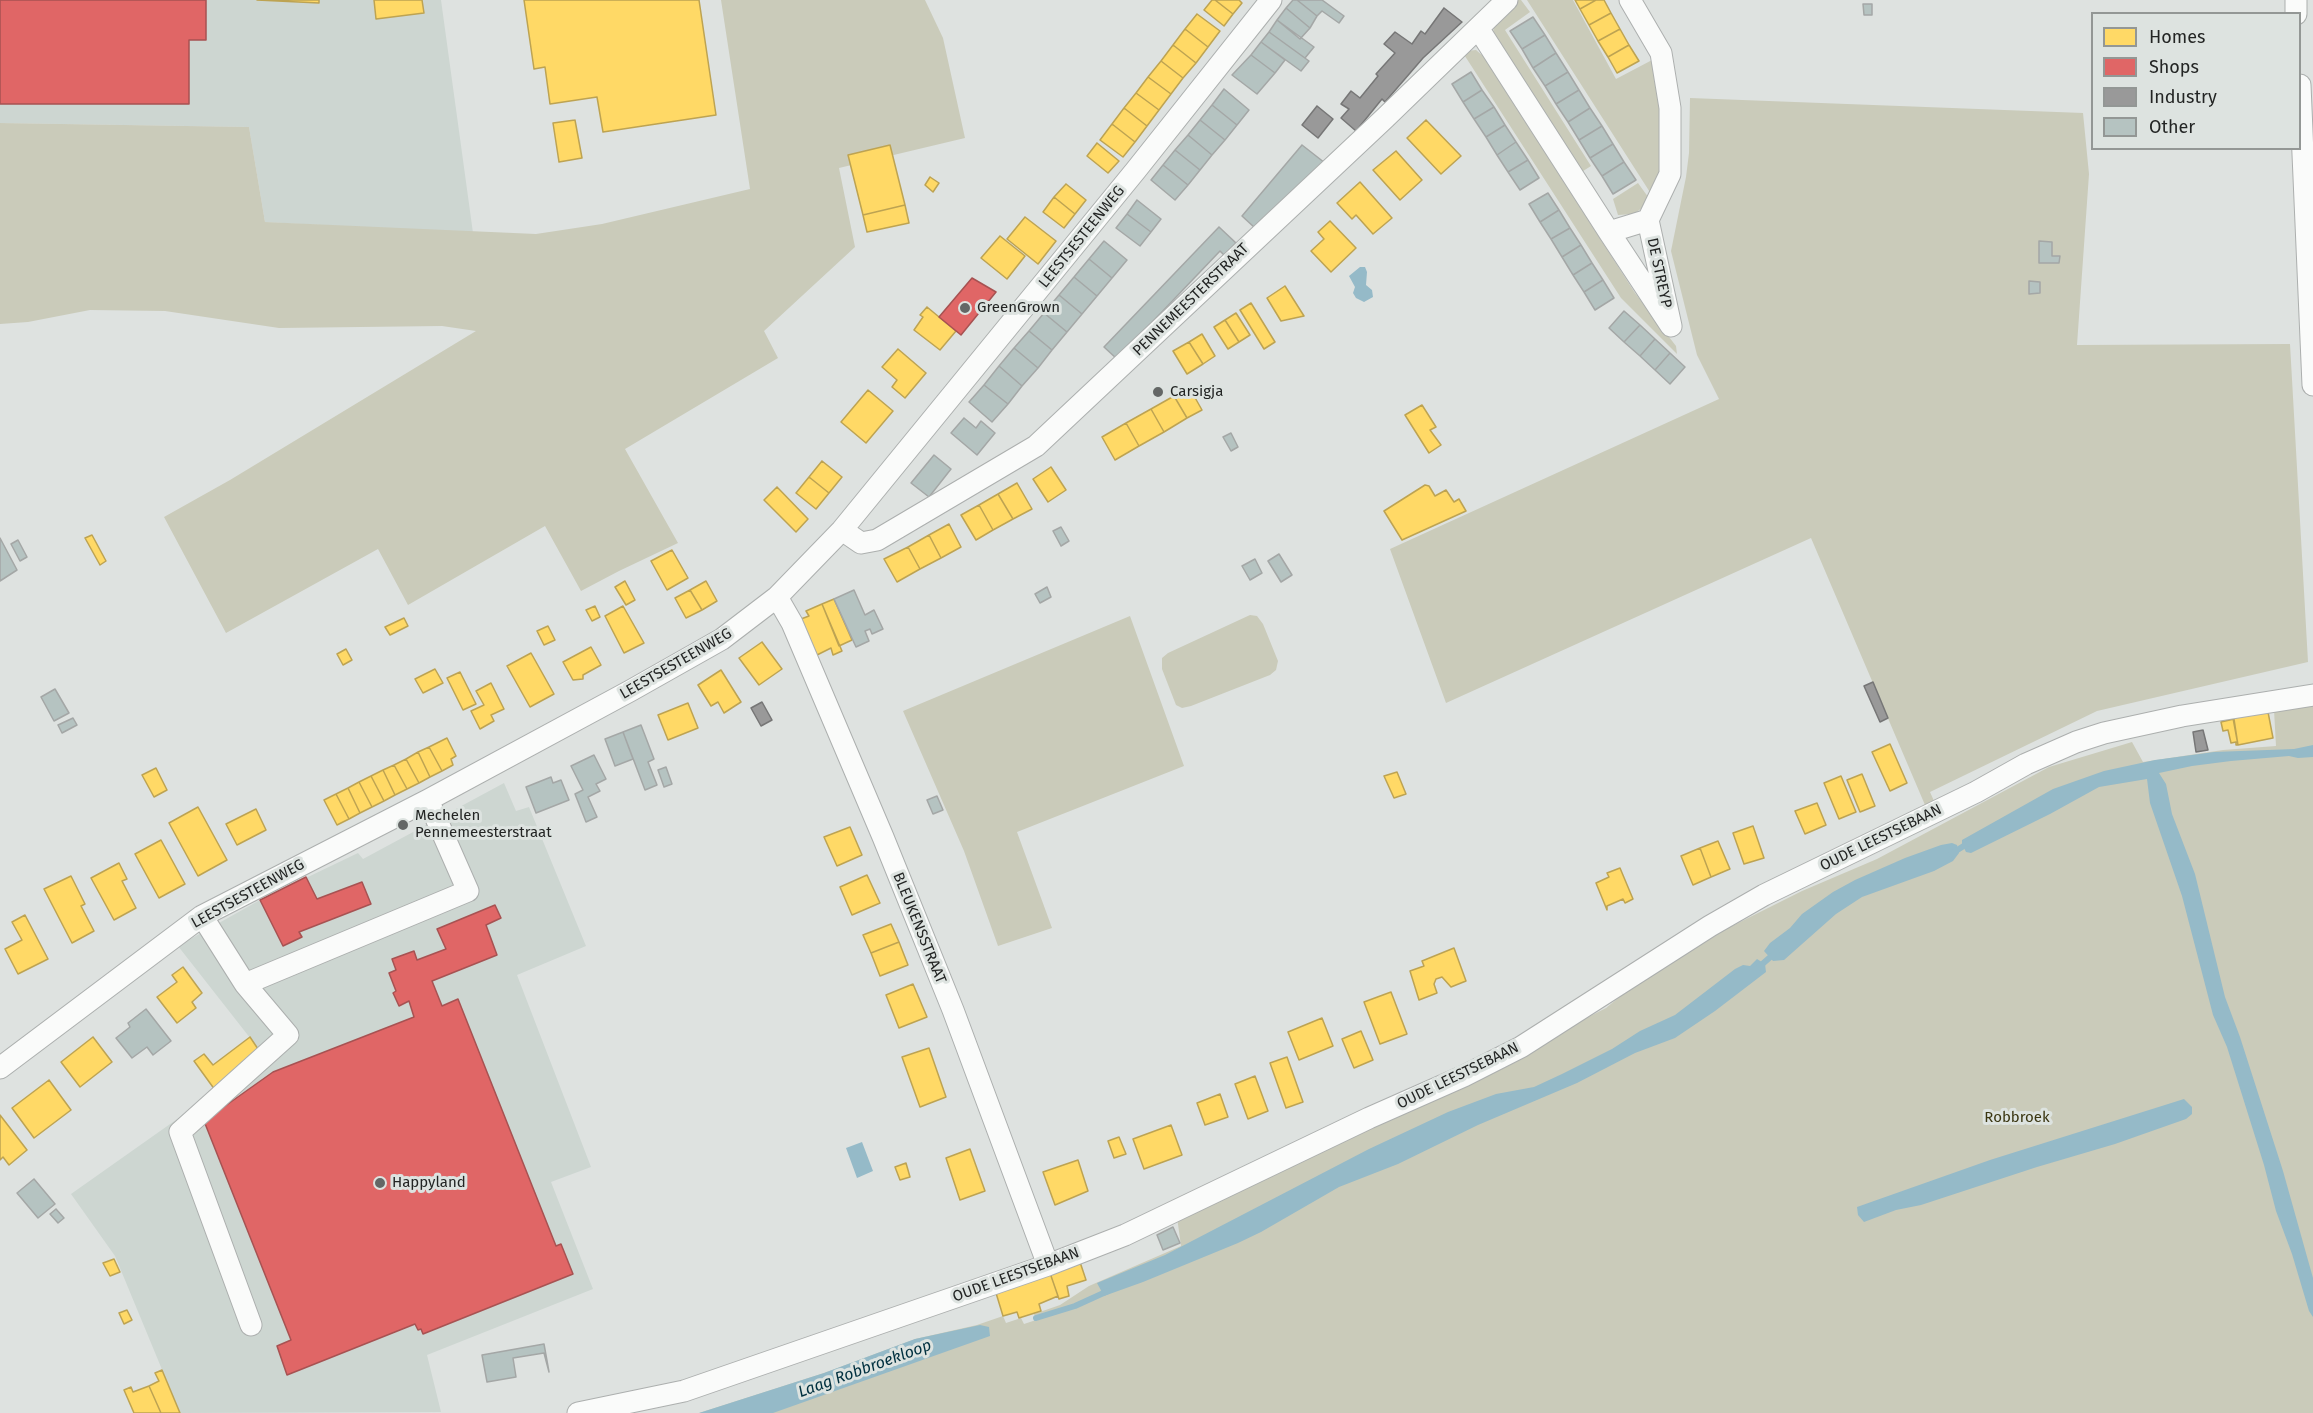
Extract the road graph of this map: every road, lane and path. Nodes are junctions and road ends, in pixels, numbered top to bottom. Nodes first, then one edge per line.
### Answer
1 (1271, 0) edge
2 (1507, 0) edge
3 (1630, 0) edge
4 (1478, 28) junction
5 (2301, 108) edge
6 (1648, 220) junction
7 (1609, 232) junction
8 (2313, 385) edge
9 (842, 530) junction
10 (777, 597) junction
11 (2313, 695) edge
12 (428, 800) junction
13 (202, 916) junction
14 (245, 984) junction
15 (0, 1068) edge
16 (1048, 1265) junction
17 (250, 1325) dead end
18 (578, 1413) edge

1 - 9 street, LEESTSESTEENWEG
2 - 4 street, PENNEMEESTERSTRAAT
3 - 6 street
4 - 7 street, DE STREYP
4 - 9 street, PENNEMEESTERSTRAAT
5 - 8 street
6 - 7 street, DE STREYP
6 - 7 street, DE STREYP
9 - 10 street, LEESTSESTEENWEG
10 - 12 street, LEESTSESTEENWEG
10 - 16 street, BLEUKENSSTRAAT
11 - 16 street, OUDE LEESTSEBAAN
12 - 13 street, LEESTSESTEENWEG
12 - 14 street
13 - 14 street
13 - 15 street, LEESTSESTEENWEG
14 - 17 street
16 - 18 street, OUDE LEESTSEBAAN

